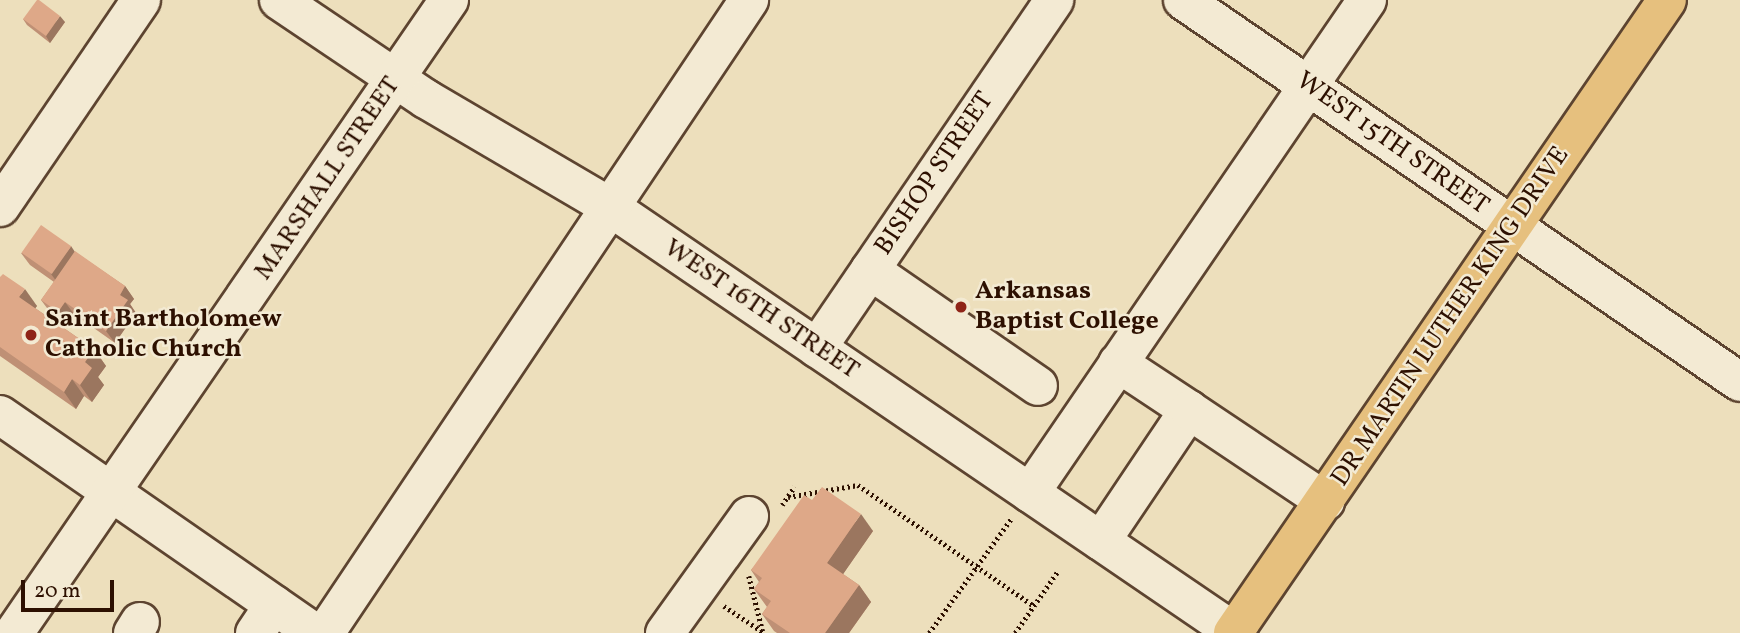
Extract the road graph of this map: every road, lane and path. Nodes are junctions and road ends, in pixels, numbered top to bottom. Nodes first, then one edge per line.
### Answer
1 (141, 0) edge
2 (279, 0) edge
3 (449, 0) edge
4 (749, 0) edge
5 (1054, 0) edge
6 (1183, 0) edge
7 (1367, 0) edge
8 (1667, 0) edge
9 (397, 79) junction
10 (1308, 86) junction
11 (610, 207) junction
12 (0, 208) edge
13 (1513, 228) junction
14 (870, 270) junction
15 (817, 348) junction
16 (1118, 363) junction
17 (1740, 383) edge
18 (1038, 386) dead end
19 (1189, 410) junction
20 (0, 415) edge
21 (110, 489) junction
22 (1030, 493) junction
23 (788, 497) dead end
24 (1325, 502) junction
25 (749, 516) dead end
26 (1101, 541) junction
27 (744, 560) dead end
28 (977, 567) junction
29 (1058, 571) dead end
30 (697, 589) junction
31 (1034, 606) junction
32 (265, 619) edge
33 (763, 632) edge
34 (14, 633) edge
35 (315, 633) edge
36 (325, 633) edge
37 (665, 633) edge
38 (929, 633) edge
39 (1015, 633) edge
40 (1235, 633) edge

1 - 12 street
2 - 9 street, WEST 16TH STREET
3 - 9 street, MARSHALL STREET
4 - 11 street
5 - 14 street, BISHOP STREET
6 - 10 street, WEST 15TH STREET
7 - 10 street
8 - 13 main road, DR MARTIN LUTHER KING DRIVE
9 - 11 street, WEST 16TH STREET
9 - 21 street, MARSHALL STREET
10 - 13 street, WEST 15TH STREET
10 - 16 street
11 - 15 street, WEST 16TH STREET
11 - 36 street
13 - 17 street, WEST 15TH STREET
13 - 24 main road, DR MARTIN LUTHER KING DRIVE
14 - 15 street, BISHOP STREET
14 - 18 street
15 - 22 street, WEST 16TH STREET
16 - 19 street
16 - 22 street
19 - 24 street
19 - 26 street
20 - 21 street
21 - 32 street
21 - 34 street, MARSHALL STREET
22 - 26 street, WEST 16TH STREET
22 - 28 path
23 - 28 path
24 - 40 main road, DR MARTIN LUTHER KING DRIVE
25 - 30 street
26 - 40 street, WEST 16TH STREET
27 - 33 path
28 - 31 path
28 - 38 path
29 - 31 path
30 - 33 path
30 - 37 street
31 - 39 path
32 - 35 street

